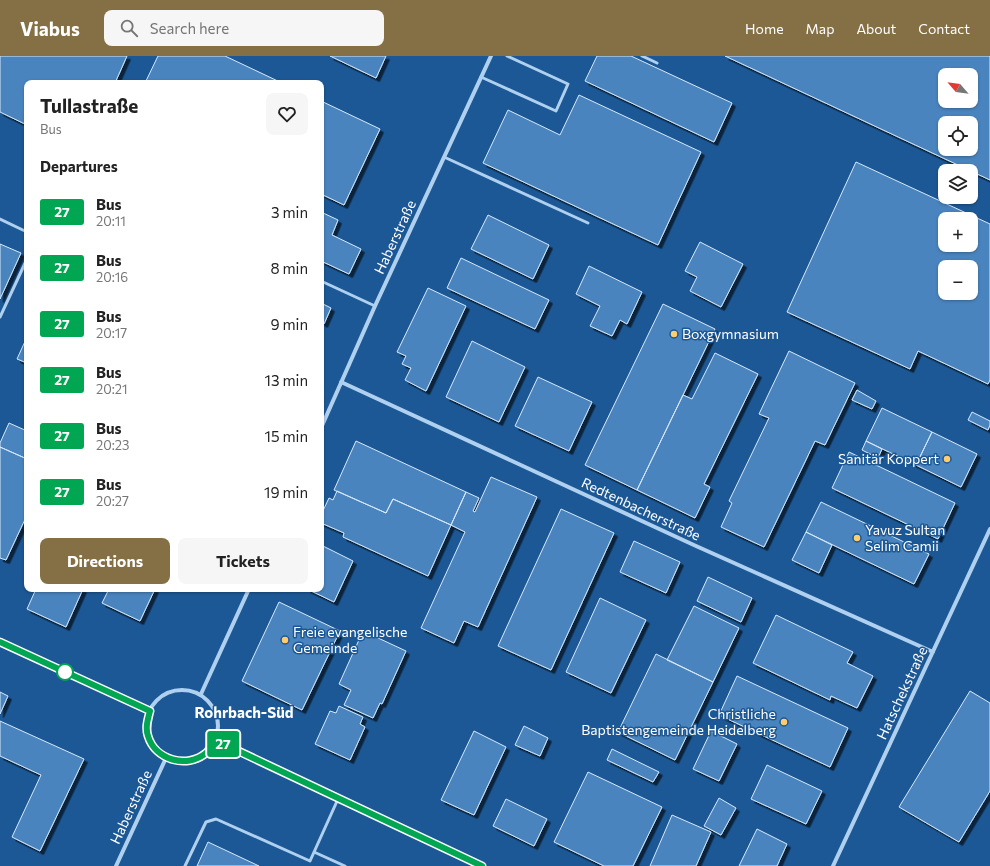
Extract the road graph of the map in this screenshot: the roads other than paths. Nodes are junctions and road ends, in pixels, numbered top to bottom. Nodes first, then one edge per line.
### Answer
1 (491, 56) edge
2 (507, 56) edge
3 (642, 56) edge
4 (657, 63) dead end
5 (481, 77) junction
6 (444, 157) junction
7 (0, 219) edge
8 (588, 223) dead end
9 (24, 231) edge
10 (24, 265) edge
11 (324, 282) edge
12 (375, 306) junction
13 (0, 317) edge
14 (341, 382) junction
15 (324, 421) edge
16 (990, 529) edge
17 (248, 592) edge
18 (0, 642) edge
19 (933, 652) junction
20 (201, 694) junction
21 (150, 711) junction
22 (215, 740) junction
23 (166, 758) junction
24 (338, 799) junction
25 (314, 852) junction
26 (116, 866) edge
27 (185, 866) edge
28 (345, 866) edge
29 (482, 866) edge
30 (833, 866) edge

1 - 5 street, Haberstraße
2 - 5 lane
3 - 4 lane
5 - 6 street, Haberstraße
6 - 8 lane
6 - 12 street, Haberstraße
7 - 9 lane
10 - 13 lane
11 - 12 lane
12 - 14 street, Haberstraße
14 - 15 street, Haberstraße
14 - 19 street, Redtenbacherstraße
16 - 19 street, Hatschekstraße
17 - 20 street
18 - 21 street
19 - 30 street, Hatschekstraße
20 - 21 street
20 - 22 street
21 - 23 street, Haberstraße
22 - 23 street, Haberstraße
22 - 24 street
23 - 26 street, Haberstraße
24 - 25 lane
24 - 29 street
25 - 27 lane
25 - 28 lane

